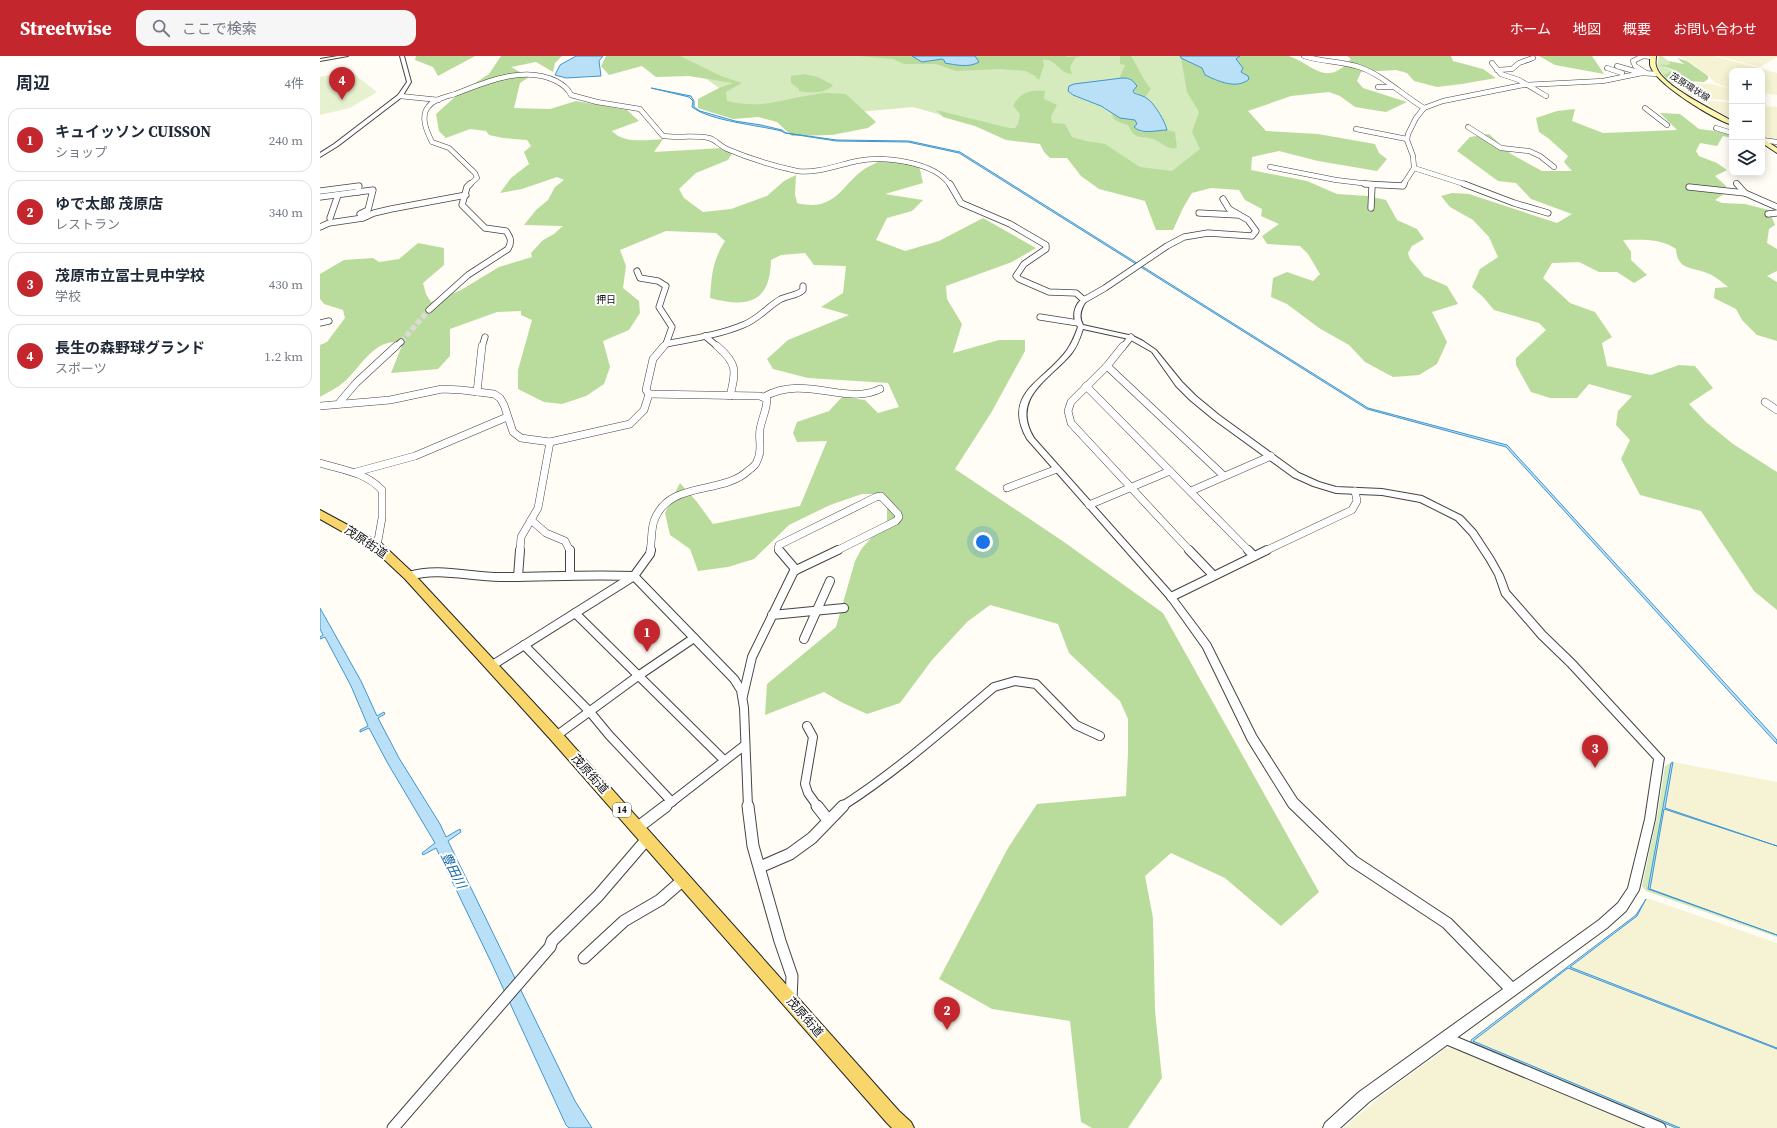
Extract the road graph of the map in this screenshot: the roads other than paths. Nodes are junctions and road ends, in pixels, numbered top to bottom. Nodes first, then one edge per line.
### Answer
1 (346, 56) edge
2 (402, 56) edge
3 (1304, 56) edge
4 (1652, 56) edge
5 (1532, 58) dead end
6 (320, 60) edge
7 (1492, 63) dead end
8 (1617, 66) dead end
9 (1607, 68) dead end
10 (1497, 70) junction
11 (1644, 73) junction
12 (1656, 74) junction
13 (1631, 76) junction
14 (1594, 78) dead end
15 (1623, 78) junction
16 (1527, 84) junction
17 (1394, 86) junction
18 (1378, 87) dead end
19 (400, 96) junction
20 (1546, 96) dead end
21 (440, 100) junction
22 (1424, 108) junction
23 (1645, 108) dead end
24 (1729, 121) edge
25 (1667, 125) dead end
26 (1468, 127) dead end
27 (1716, 128) dead end
28 (1356, 129) dead end
29 (1729, 132) edge
30 (1407, 138) junction
31 (1765, 140) edge
32 (1765, 142) edge
33 (1777, 142) edge
34 (1776, 149) edge
35 (320, 155) edge
36 (1270, 167) dead end
37 (1554, 167) dead end
38 (1414, 168) junction
39 (1313, 170) dead end
40 (1462, 176) dead end
41 (1452, 180) junction
42 (1341, 181) junction
43 (1736, 183) dead end
44 (1372, 186) junction
45 (1689, 187) dead end
46 (320, 191) edge
47 (358, 192) junction
48 (1745, 193) junction
49 (338, 195) junction
50 (466, 195) junction
51 (320, 198) edge
52 (1223, 199) dead end
53 (1777, 207) edge
54 (1371, 208) dead end
55 (1199, 213) dead end
56 (1548, 213) dead end
57 (1777, 213) edge
58 (1768, 214) dead end
59 (1239, 216) junction
60 (330, 218) junction
61 (320, 221) edge
62 (320, 227) edge
63 (637, 271) dead end
64 (803, 286) dead end
65 (1084, 300) junction
66 (429, 310) tunnel mouth
67 (1040, 317) dead end
68 (329, 321) dead end
69 (320, 323) edge
70 (1079, 325) junction
71 (705, 336) junction
72 (485, 337) dead end
73 (1131, 337) junction
74 (401, 342) tunnel mouth
75 (666, 344) junction
76 (1107, 366) junction
77 (1086, 386) junction
78 (880, 389) dead end
79 (477, 392) junction
80 (649, 394) junction
81 (730, 396) junction
82 (764, 398) junction
83 (1765, 402) dead end
84 (339, 403) junction
85 (320, 406) edge
86 (1777, 410) edge
87 (507, 417) junction
88 (550, 442) junction
89 (1271, 456) junction
90 (320, 463) edge
91 (1057, 469) junction
92 (1170, 471) junction
93 (356, 472) junction
94 (1224, 476) junction
95 (1007, 488) dead end
96 (1131, 488) junction
97 (1355, 490) junction
98 (1191, 491) junction
99 (1089, 505) junction
100 (320, 514) edge
101 (532, 520) junction
102 (377, 546) junction
103 (1254, 556) junction
104 (796, 570) junction
105 (570, 575) junction
106 (1213, 575) junction
107 (409, 576) junction
108 (634, 576) junction
109 (518, 578) junction
110 (830, 581) dead end
111 (1171, 598) junction
112 (844, 608) dead end
113 (816, 611) junction
114 (574, 613) junction
115 (772, 615) junction
116 (694, 638) junction
117 (804, 638) dead end
118 (524, 645) junction
119 (491, 666) junction
120 (638, 676) junction
121 (742, 698) junction
122 (590, 712) junction
123 (807, 726) dead end
124 (556, 736) junction
125 (1100, 736) dead end
126 (745, 745) junction
127 (724, 760) junction
128 (672, 802) junction
129 (828, 820) junction
130 (642, 833) junction
131 (760, 867) junction
132 (683, 880) junction
133 (584, 958) dead end
134 (1512, 990) junction
135 (791, 1001) junction
136 (1445, 1038) junction
137 (393, 1128) edge
138 (905, 1128) edge
139 (1330, 1128) edge
140 (1660, 1128) edge

1 - 6 street
2 - 19 street
3 - 17 street
4 - 11 street
4 - 12 main road, 茂原環状線
5 - 10 street
7 - 10 street
8 - 11 street
9 - 13 street
10 - 16 street
11 - 12 street
11 - 13 street
12 - 24 main road, 茂原環状線
13 - 15 street
14 - 15 street
15 - 16 street
16 - 20 street
16 - 22 street
17 - 18 street
17 - 22 street
19 - 21 street
19 - 35 street
21 - 50 street
21 - 65 street
22 - 30 street
23 - 25 street
26 - 37 street
27 - 29 street
28 - 30 street
30 - 38 street
31 - 33 street
32 - 34 main road
36 - 42 street
38 - 41 street
38 - 44 street
39 - 42 street
40 - 41 street
41 - 56 street
42 - 44 street
43 - 48 street
44 - 54 street
45 - 48 street
46 - 47 street
47 - 49 street
47 - 60 street
48 - 53 street
49 - 51 street
49 - 60 street
50 - 62 street
50 - 66 street
52 - 59 street
55 - 59 street
57 - 58 street
59 - 65 street
60 - 61 street
63 - 75 street
64 - 71 street
65 - 70 street
67 - 70 street
68 - 69 street
70 - 73 street
70 - 91 street
71 - 75 street
71 - 81 street
72 - 79 street
73 - 76 street
73 - 89 street
74 - 84 street
75 - 80 street
76 - 77 street
76 - 94 street
77 - 92 street
77 - 96 street
78 - 82 street
79 - 84 street
79 - 87 street
80 - 81 street
80 - 88 street
81 - 82 street
82 - 108 street
83 - 86 street
84 - 85 street
87 - 88 street
87 - 93 street
88 - 101 street
89 - 94 street
89 - 97 street
90 - 93 street
91 - 95 street
91 - 99 street
92 - 96 street
92 - 98 street
93 - 102 street
94 - 98 street
96 - 99 street
96 - 106 street
97 - 103 street
97 - 134 street
98 - 103 street
99 - 111 street
100 - 102 main road, 茂原街道 / 14
101 - 105 street
101 - 109 street
102 - 107 main road, 茂原街道 / 14
103 - 106 street
104 - 104 street
104 - 115 street
105 - 108 street
105 - 109 street
106 - 111 street
107 - 109 street
107 - 119 main road, 茂原街道 / 14
108 - 114 street
108 - 116 street
110 - 113 street
111 - 134 street
112 - 113 street
113 - 115 street
113 - 117 street
114 - 118 street
114 - 120 street
115 - 121 street
116 - 120 street
116 - 121 street
118 - 119 street
118 - 122 street
119 - 124 main road, 茂原街道 / 14
120 - 122 street
120 - 127 street
121 - 126 street
122 - 124 street
122 - 128 street
123 - 129 street
124 - 130 main road, 茂原街道 / 14
125 - 129 street
126 - 127 street
126 - 131 street
127 - 128 street
128 - 130 street
129 - 131 street
130 - 132 main road, 茂原街道 / 14
130 - 137 street
131 - 135 street
132 - 133 street
132 - 135 main road, 茂原街道 / 14
134 - 136 street
135 - 138 main road, 茂原街道 / 14
136 - 139 street
136 - 140 street

